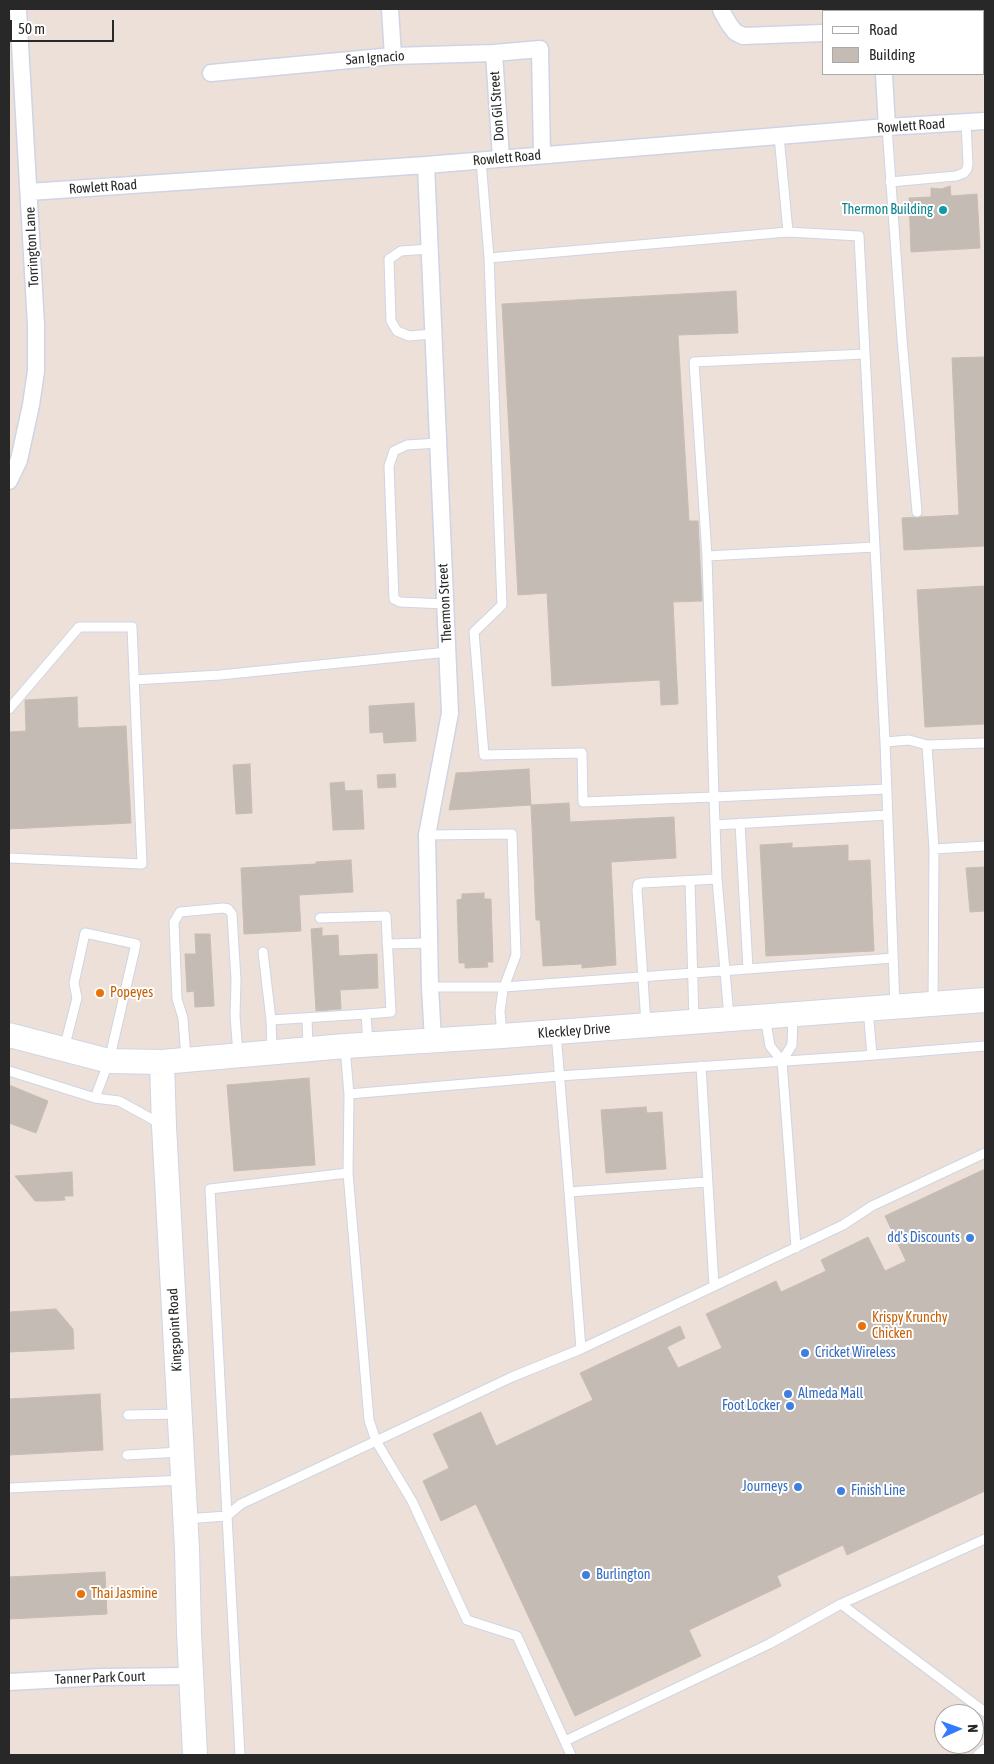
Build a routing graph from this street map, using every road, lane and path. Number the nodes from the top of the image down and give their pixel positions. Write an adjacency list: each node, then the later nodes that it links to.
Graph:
1 (18, 9): 18 (street, Torrington Lane)
2 (390, 9): 6 (street)
3 (722, 9): 4 (street)
4 (822, 33)
5 (494, 53): 6 (street, San Ignacio); 13 (street, San Ignacio); 14 (street, Don Gil Street)
6 (393, 56): 7 (street, San Ignacio)
7 (211, 73)
8 (884, 75): 11 (street)
9 (985, 121): 10 (street, Rowlett Road)
10 (966, 122): 11 (street, Rowlett Road); 17 (lane)
11 (887, 127): 12 (street, Rowlett Road); 17 (lane)
12 (779, 136): 13 (street, Rowlett Road); 19 (lane)
13 (542, 155): 14 (street, Rowlett Road)
14 (501, 158): 15 (street, Rowlett Road)
15 (481, 160): 16 (street, Rowlett Road); 21 (lane)
16 (426, 165): 18 (street, Rowlett Road); 20 (street, Thermon Street)
17 (890, 182): 27 (lane)
18 (28, 192): 25 (street, Torrington Lane)
19 (788, 232): 21 (lane); 23 (lane)
20 (430, 249): 22 (street, Thermon Street); 22 (lane)
21 (489, 258): 38 (lane)
22 (433, 334): 24 (street, Thermon Street)
23 (865, 354): 28 (lane); 29 (lane)
24 (438, 443): 30 (street, Thermon Street); 30 (lane)
25 (14, 458): 26 (street, Torrington Lane)
26 (9, 481)
27 (917, 512)
28 (875, 547): 29 (lane); 34 (lane)
29 (707, 556): 38 (lane)
30 (445, 604): 31 (street, Thermon Street)
31 (448, 652): 32 (lane); 42 (street, Thermon Street)
32 (134, 680): 33 (lane); 45 (lane)
33 (9, 709)
34 (885, 742): 36 (lane); 37 (lane)
35 (985, 743): 36 (lane)
36 (927, 745): 44 (lane)
37 (887, 789): 38 (lane); 39 (lane)
38 (714, 797): 41 (lane)
39 (888, 815): 40 (lane); 52 (lane)
40 (740, 823): 41 (lane); 53 (lane)
41 (715, 825): 46 (lane)
42 (427, 835): 49 (street, Thermon Street); 58 (lane)
43 (985, 846): 44 (lane)
44 (934, 849): 60 (lane)
45 (9, 858)
46 (717, 879): 47 (lane); 55 (lane)
47 (690, 881): 54 (lane); 56 (lane)
48 (320, 918): 50 (lane)
49 (429, 943): 50 (lane); 57 (street, Thermon Street)
50 (387, 944): 63 (lane)
51 (263, 952): 68 (lane)
52 (894, 958): 53 (lane); 61 (lane)
53 (748, 969): 55 (lane)
54 (692, 972): 55 (lane); 56 (lane); 69 (lane)
55 (725, 972): 67 (lane)
56 (642, 976): 58 (lane); 70 (lane)
57 (430, 987): 58 (lane); 74 (street, Thermon Street)
58 (504, 987): 72 (lane)
59 (985, 1000): 60 (street, Kleckley Drive)
60 (933, 1004): 61 (street, Kleckley Drive)
61 (895, 1006): 62 (street, Kleckley Drive)
62 (868, 1009): 64 (street, Kleckley Drive); 82 (lane)
63 (366, 1014): 66 (lane); 75 (lane)
64 (793, 1014): 65 (street, Kleckley Drive); 86 (lane)
65 (765, 1016): 67 (street, Kleckley Drive); 86 (lane)
66 (306, 1018): 68 (lane); 78 (lane)
67 (729, 1019): 69 (street, Kleckley Drive)
68 (271, 1020): 80 (lane)
69 (694, 1022): 70 (street, Kleckley Drive)
70 (646, 1025): 71 (street, Kleckley Drive)
71 (556, 1032): 72 (street, Kleckley Drive); 90 (lane)
72 (502, 1036): 74 (street, Kleckley Drive)
73 (9, 1037): 79 (street)
74 (433, 1040): 75 (street, Kleckley Drive)
75 (368, 1044): 76 (street, Kleckley Drive)
76 (345, 1046): 78 (street, Kleckley Drive); 91 (lane)
77 (983, 1046): 82 (lane); 83 (lane)
78 (308, 1049): 80 (street, Kleckley Drive)
79 (64, 1050): 85 (street); 85 (lane)
80 (272, 1052): 81 (street, Kleckley Drive)
81 (238, 1054): 84 (street, Kleckley Drive); 84 (lane)
82 (872, 1055): 86 (lane)
83 (985, 1056)
84 (186, 1060): 87 (street, Kleckley Drive)
85 (109, 1061): 87 (street); 92 (lane)
86 (782, 1061): 88 (lane); 98 (lane)
87 (162, 1062): 93 (street, Kingspoint Road)
88 (700, 1066): 90 (lane); 96 (lane)
89 (9, 1071): 92 (lane)
90 (559, 1076): 91 (lane); 97 (lane)
91 (349, 1094): 95 (lane)
92 (95, 1098): 93 (lane)
93 (164, 1126): 101 (street, Kingspoint Road)
94 (985, 1153): 98 (lane)
95 (348, 1173): 103 (lane); 108 (lane)
96 (707, 1182): 97 (lane); 99 (lane)
97 (569, 1192): 100 (lane)
98 (796, 1248): 99 (lane)
99 (714, 1286): 100 (lane)
100 (581, 1349): 103 (lane)
101 (179, 1414): 102 (lane); 104 (street, Kingspoint Road)
102 (128, 1415)
103 (376, 1441): 108 (lane); 115 (lane)
104 (181, 1452): 105 (lane); 106 (street, Kingspoint Road)
105 (127, 1455)
106 (183, 1480): 107 (lane); 109 (street, Kingspoint Road)
107 (9, 1488)
108 (227, 1516): 109 (lane); 118 (lane)
109 (185, 1519): 112 (street, Kingspoint Road)
110 (985, 1539): 111 (lane)
111 (842, 1604): 114 (lane); 115 (lane)
112 (192, 1676): 113 (street, Tanner Park Court); 117 (street, Kingspoint Road)
113 (9, 1682)
114 (985, 1712)
115 (565, 1740): 119 (lane)
116 (985, 1749): 120 (lane)
117 (195, 1755)
118 (240, 1755)
119 (572, 1755)
120 (978, 1755)

